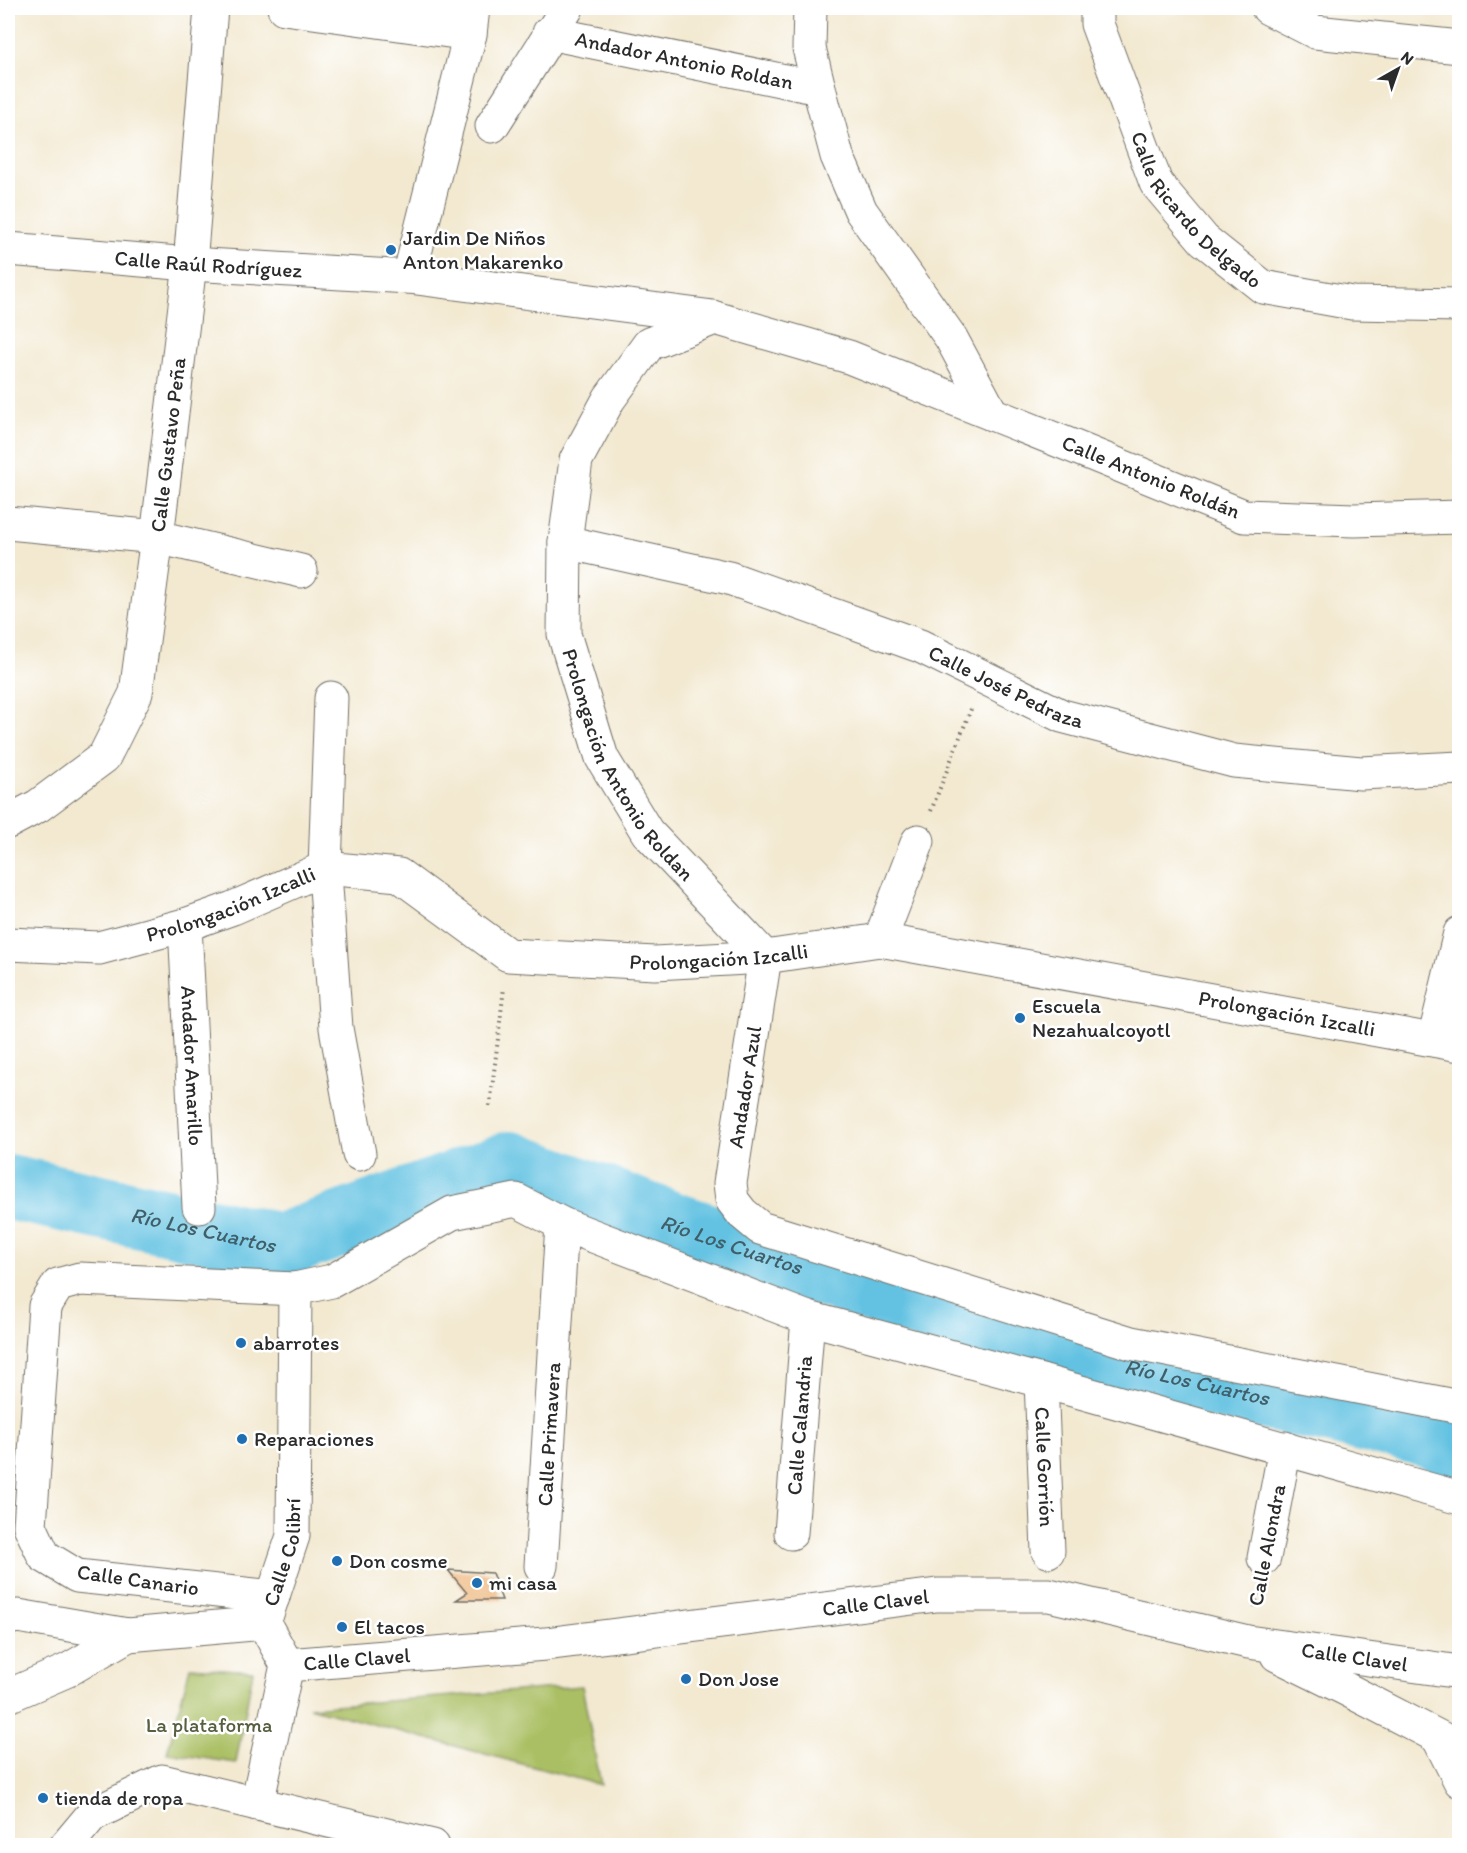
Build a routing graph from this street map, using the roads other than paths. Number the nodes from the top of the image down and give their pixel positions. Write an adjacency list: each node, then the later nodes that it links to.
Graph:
1 (211, 8): 12 (street, Calle Gustavo Peña)
2 (284, 8): 7 (street)
3 (810, 8): 9 (street)
4 (1096, 8): 14 (street, Calle Ricardo Delgado)
5 (1268, 8): 8 (street)
6 (558, 20): 9 (street, Andador Antonio Roldan); 10 (street, Andador Antonio Roldan)
7 (472, 21): 13 (street)
8 (1460, 47)
9 (819, 88): 16 (street)
10 (492, 126)
11 (8, 249): 12 (street, Calle Raúl Rodríguez)
12 (190, 264): 13 (street, Calle Raúl Rodríguez); 19 (street, Calle Gustavo Peña)
13 (409, 277): 15 (street, Calle Antonio Roldán)
14 (1460, 305)
15 (715, 318): 16 (street, Calle Antonio Roldán); 20 (street)
16 (992, 414): 17 (street, Calle Antonio Roldán)
17 (1460, 517)
18 (8, 523): 19 (street)
19 (157, 537): 21 (street); 24 (street, Calle Gustavo Peña)
20 (565, 542): 23 (street, Calle José Pedraza); 31 (street, Prolongación Antonio Roldan)
21 (302, 571)
22 (331, 698): 26 (street)
23 (1460, 768)
24 (8, 822)
25 (918, 841): 29 (street)
26 (325, 868): 27 (street, Prolongación Izcalli); 31 (street, Prolongación Izcalli); 33 (street)
27 (185, 925): 30 (street, Prolongación Izcalli); 34 (street, Andador Amarillo)
28 (1460, 933): 32 (street)
29 (879, 940): 31 (street, Prolongación Izcalli); 32 (street, Prolongación Izcalli)
30 (8, 944)
31 (765, 957): 39 (street, Andador Azul)
32 (1447, 1042)
33 (359, 1154)
34 (199, 1207)
35 (562, 1224): 36 (street); 37 (street); 45 (street, Calle Primavera)
36 (295, 1290): 46 (street, Calle Colibrí); 46 (street, Calle Canario)
37 (808, 1318): 38 (street); 42 (street, Calle Calandria)
38 (1041, 1381): 40 (street); 43 (street, Calle Gorrión)
39 (1460, 1407)
40 (1285, 1448): 41 (street); 44 (street, Calle Alondra)
41 (1460, 1498)
42 (791, 1533)
43 (1048, 1551)
44 (1264, 1558)
45 (541, 1566)
46 (269, 1610): 48 (street); 50 (street, Calle Colibrí)
47 (8, 1618): 48 (street)
48 (128, 1635): 52 (street)
49 (1248, 1642): 50 (street, Calle Clavel); 51 (street, Calle Clavel); 53 (street)
50 (287, 1665): 55 (street)
51 (1460, 1672)
52 (8, 1696)
53 (1449, 1743): 54 (street)
54 (1460, 1781)
55 (258, 1804): 56 (street); 57 (street)
56 (66, 1845)
57 (433, 1845)

